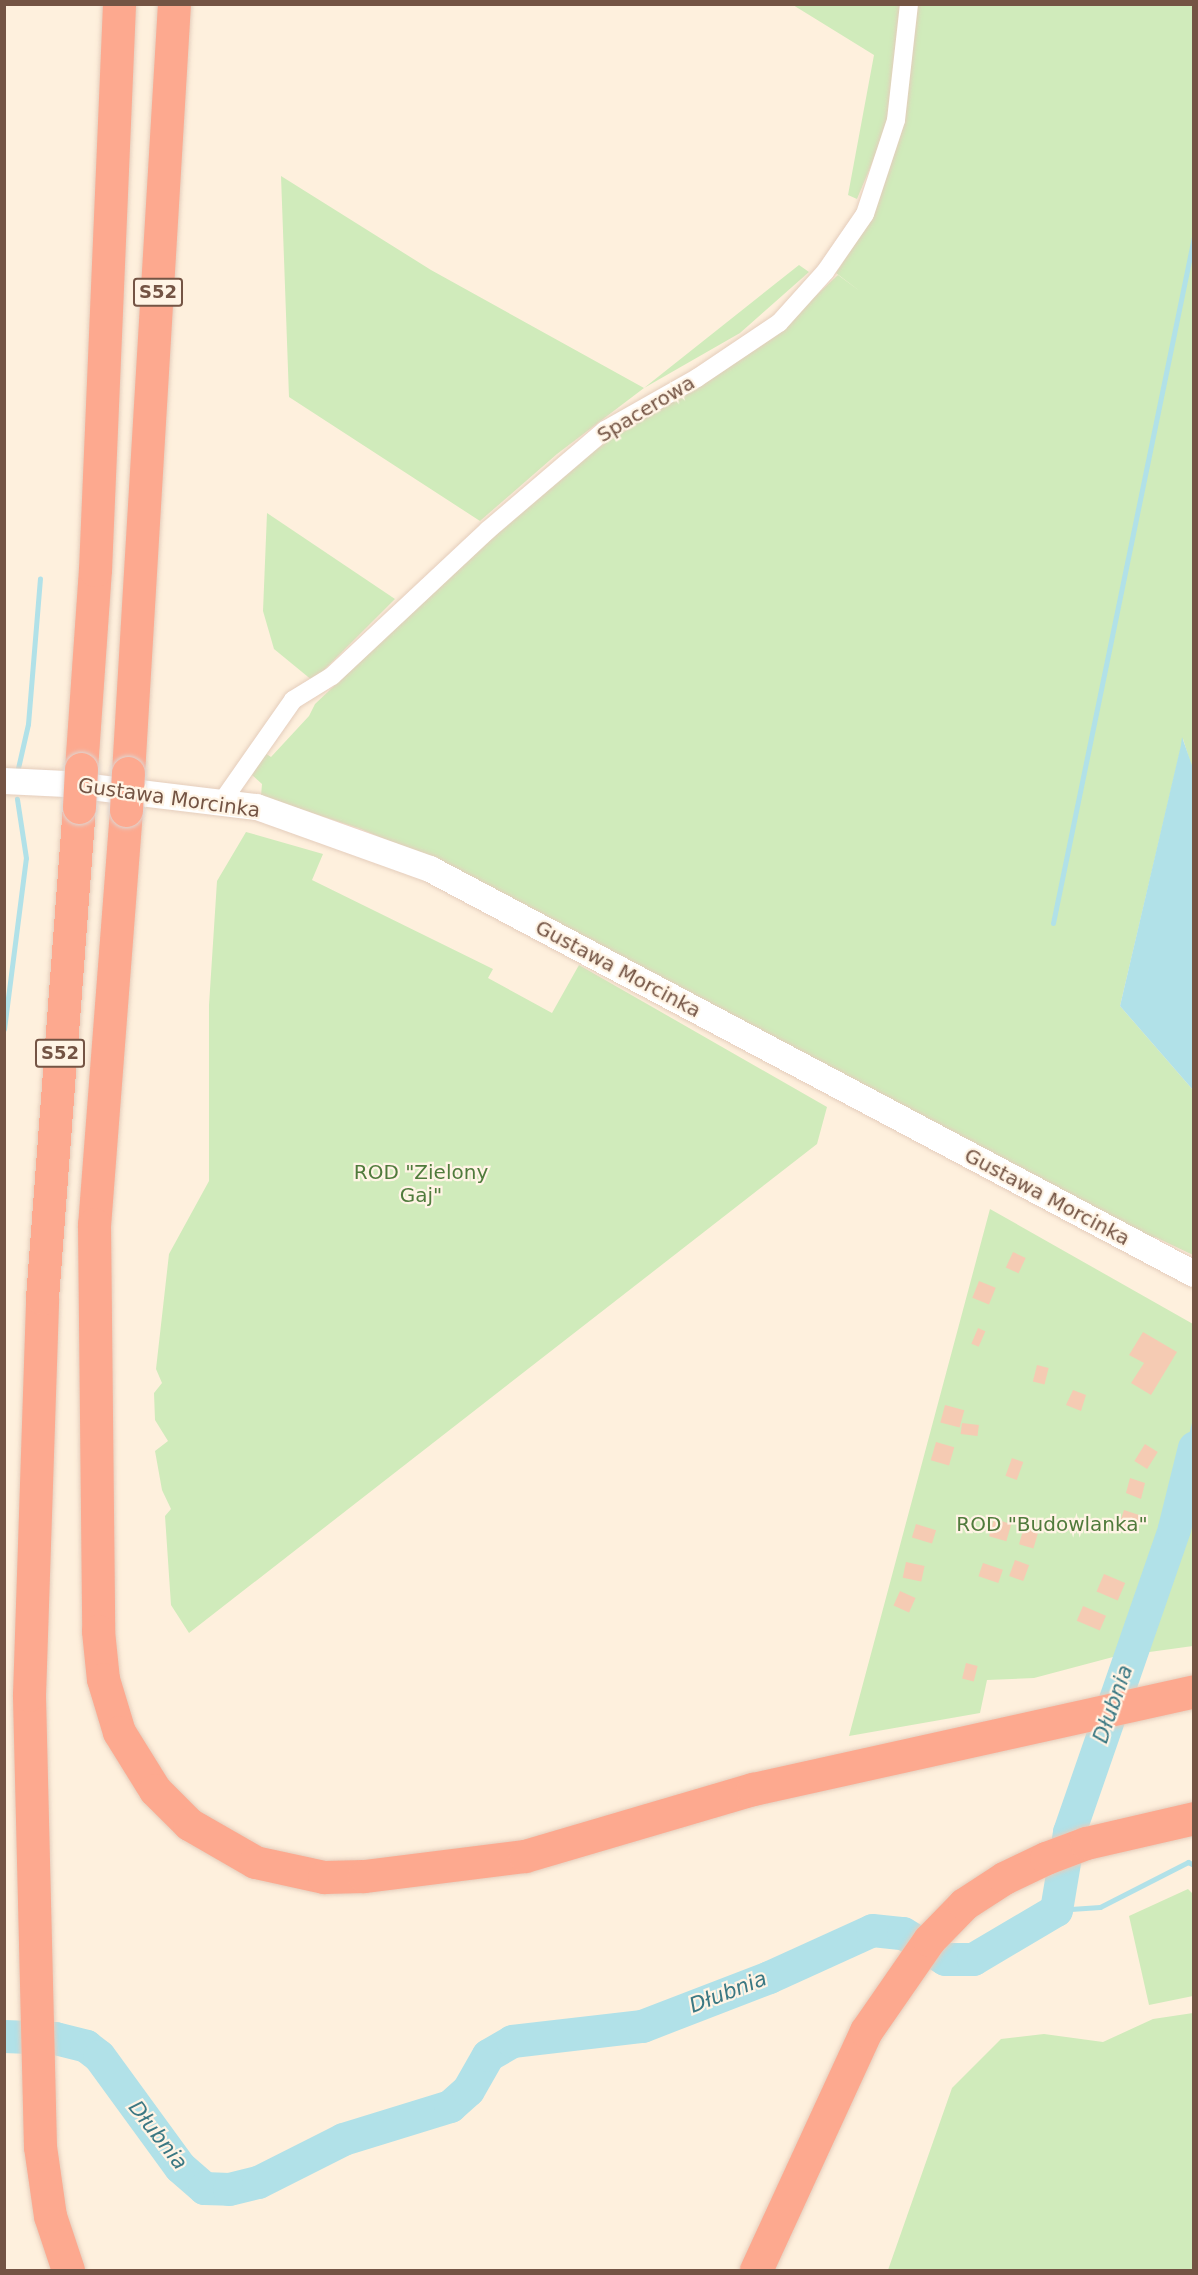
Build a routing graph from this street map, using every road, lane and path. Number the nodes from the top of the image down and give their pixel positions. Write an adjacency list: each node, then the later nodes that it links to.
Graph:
1 (119, 4): 9 (highway, S52, bridge)
2 (174, 4): 7 (highway, S52, bridge)
3 (909, 4): 5 (street, Spacerowa)
4 (4, 781): 5 (street, Gustawa Morcinka)
5 (222, 802): 6 (street, Gustawa Morcinka)
6 (1194, 1274)
7 (1194, 1691)
8 (1194, 1818): 10 (highway)
9 (63, 2256)
10 (756, 2271)

